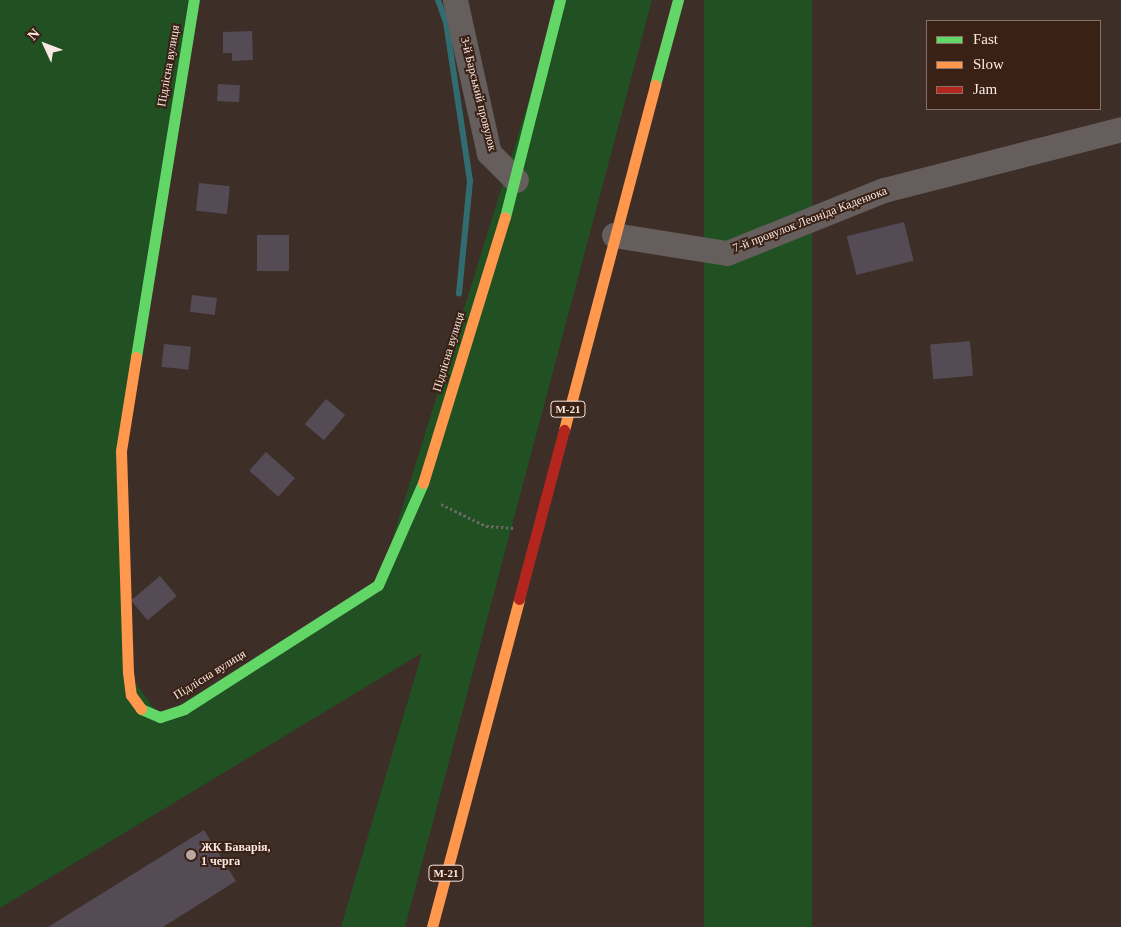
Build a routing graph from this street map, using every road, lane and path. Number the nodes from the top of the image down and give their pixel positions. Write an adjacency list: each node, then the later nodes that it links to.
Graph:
1 (194, 0): 8 (main road, Підлісна вулиця)
2 (455, 0): 6 (street, 3-й Барський провулок)
3 (560, 0): 6 (main road, Підлісна вулиця)
4 (678, 0): 7 (main road, М-21)
5 (1121, 130): 7 (street, 7-й провулок Леоніда Каденюка)
6 (516, 180): 8 (main road, Підлісна вулиця)
7 (614, 235): 9 (main road, М-21)
8 (420, 494): 9 (path)
9 (537, 529): 10 (main road, М-21)
10 (432, 927)

